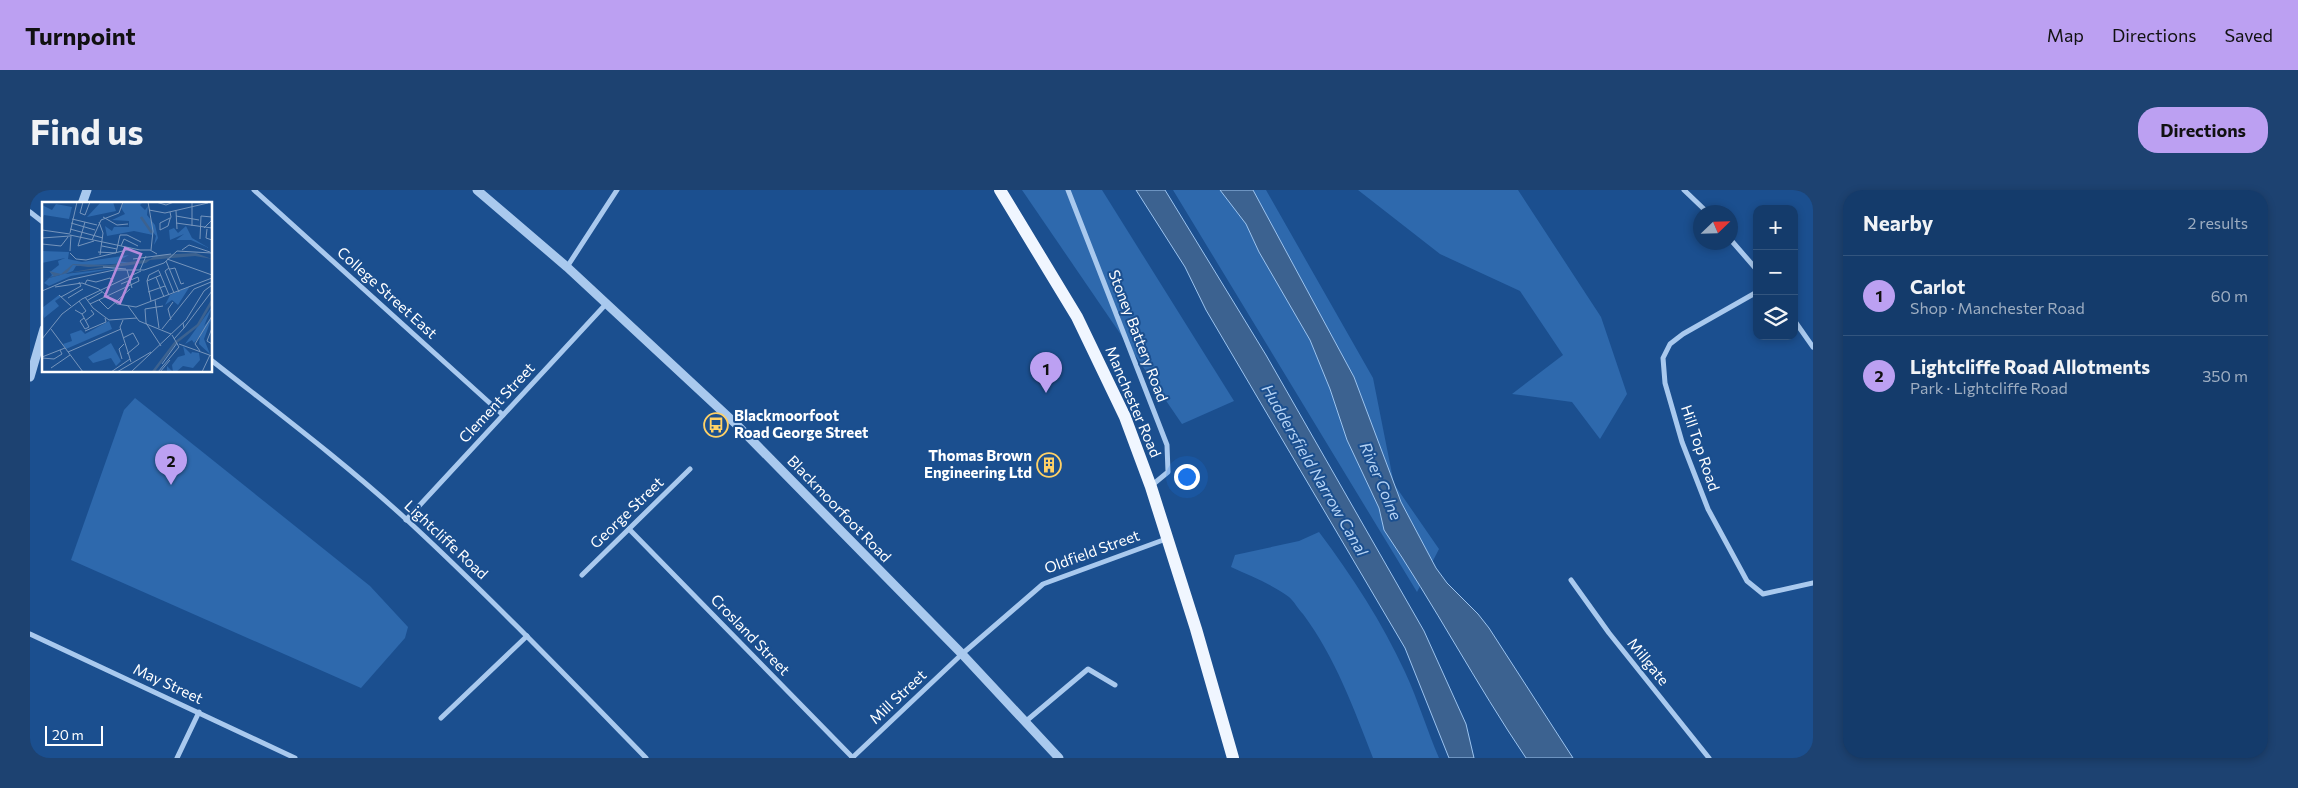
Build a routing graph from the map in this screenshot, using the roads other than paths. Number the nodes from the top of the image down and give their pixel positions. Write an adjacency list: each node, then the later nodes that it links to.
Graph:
1 (87, 190): 8 (street)
2 (254, 190): 22 (street, College Street East)
3 (477, 190): 14 (street, Blackmoorfoot Road)
4 (617, 190): 14 (street)
5 (1000, 190): 24 (main road, Manchester Road)
6 (1068, 190): 24 (street, Stoney Battery Road)
7 (1684, 190): 9 (street)
8 (83, 202)
9 (1700, 205)
10 (30, 212): 11 (street)
11 (42, 221)
12 (1738, 248): 13 (street)
13 (1753, 265)
14 (567, 267): 16 (street, Blackmoorfoot Road)
15 (1753, 294): 30 (street, Hill Top Road)
16 (606, 304): 22 (street, Clement Street); 33 (street, Blackmoorfoot Road)
17 (1798, 326): 19 (street)
18 (42, 335): 21 (street)
19 (1813, 347)
20 (212, 361): 25 (street, Lightcliffe Road)
21 (30, 377)
22 (503, 415): 25 (street, Clement Street)
23 (690, 469): 26 (street, George Street)
24 (1151, 486): 27 (main road, Manchester Road)
25 (406, 520): 32 (street, Lightcliffe Road)
26 (629, 529): 28 (street, George Street); 41 (street, Crosland Street)
27 (1166, 539): 33 (street, Oldfield Street); 43 (main road, Manchester Road)
28 (582, 575)
29 (1571, 580): 44 (street, Millgate)
30 (1813, 583)
31 (30, 634): 35 (street, May Street)
32 (526, 636): 36 (street); 40 (street, Lightcliffe Road)
33 (962, 654): 37 (street, Blackmoorfoot Road); 41 (street, Mill Street)
34 (1115, 685): 37 (street)
35 (199, 712): 38 (street); 39 (street, May Street)
36 (441, 718)
37 (1025, 722): 42 (street, Blackmoorfoot Road)
38 (177, 758)
39 (295, 758)
40 (646, 758)
41 (852, 758)
42 (1059, 758)
43 (1233, 758)
44 (1709, 758)

